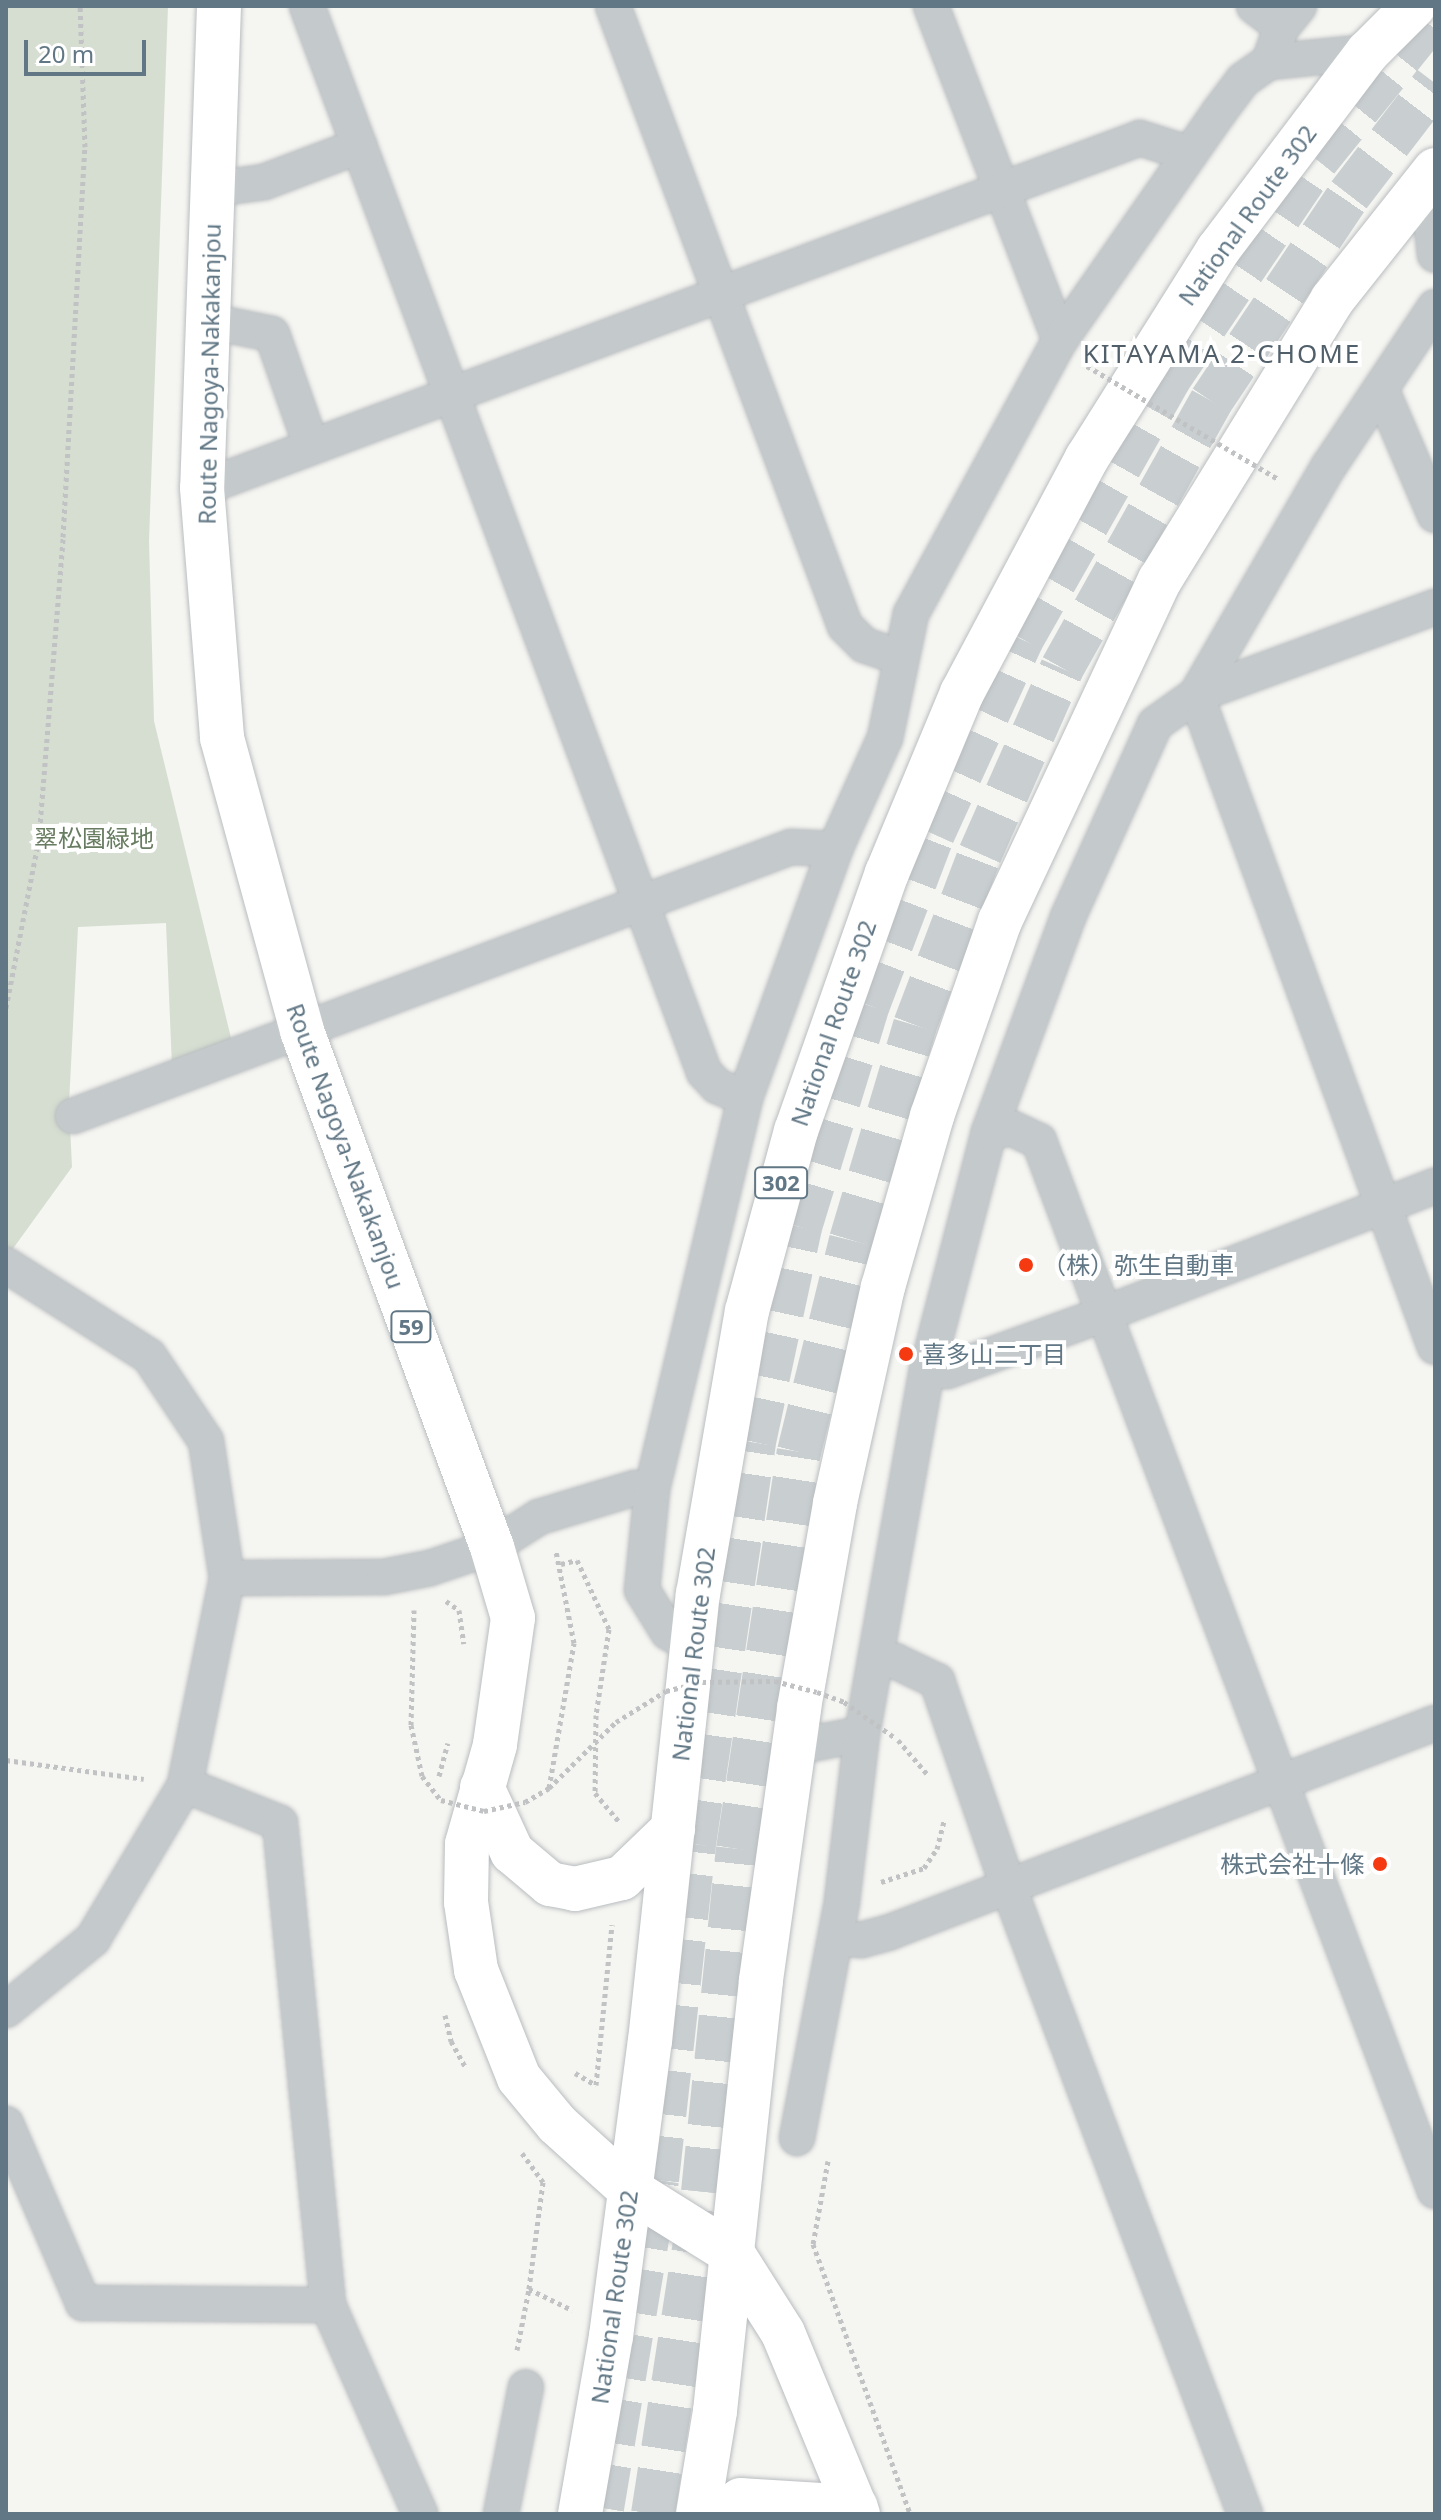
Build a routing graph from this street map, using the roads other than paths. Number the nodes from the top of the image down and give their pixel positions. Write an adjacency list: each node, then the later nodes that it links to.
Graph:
1 (219, 6): 13 (main road, Route Nagoya-Nakakanjou / 59)
2 (307, 6): 10 (street)
3 (613, 6): 16 (street)
4 (931, 6): 14 (street)
5 (1254, 6): 7 (street)
6 (1414, 6): 8 (main road, National Route 302 / 302)
7 (1291, 16): 9 (street)
8 (1368, 52): 9 (street); 43 (main road, National Route 302 / 302)
9 (1269, 62): 11 (street)
10 (359, 146): 13 (street); 21 (street)
11 (1187, 153): 14 (street); 19 (street)
12 (1431, 175): 15 (street); 47 (main road)
13 (213, 189): 18 (main road, Route Nagoya-Nakakanjou / 59)
14 (1000, 190): 16 (street); 19 (street)
15 (1435, 255)
16 (721, 295): 21 (street); 26 (street)
17 (1435, 307): 20 (street)
18 (208, 321): 22 (street); 23 (main road, Route Nagoya-Nakakanjou / 59)
19 (1060, 340): 26 (street)
20 (1381, 389): 24 (street); 27 (street)
21 (449, 398): 22 (street); 29 (street)
22 (311, 445): 23 (street)
23 (202, 488): 30 (main road, Route Nagoya-Nakakanjou / 59)
24 (1435, 515)
25 (1435, 607): 27 (street)
26 (899, 657): 28 (street)
27 (1196, 695): 33 (street); 35 (street)
28 (835, 849): 29 (street); 31 (street)
29 (640, 902): 30 (street); 31 (street)
30 (302, 1031): 32 (street); 41 (main road, Route Nagoya-Nakakanjou / 59)
31 (745, 1098): 40 (street)
32 (73, 1116)
33 (989, 1132): 37 (street); 39 (street)
34 (1435, 1186): 35 (street)
35 (1382, 1207): 37 (street); 38 (street)
36 (10, 1279): 42 (street)
37 (1107, 1313): 39 (street); 48 (street)
38 (1435, 1347)
39 (927, 1370): 44 (street)
40 (652, 1489): 41 (street); 43 (street)
41 (492, 1547): 42 (street); 50 (main road, Route Nagoya-Nakakanjou / 59)
42 (227, 1578): 49 (street)
43 (691, 1645): 51 (main road, National Route 302 / 302)
44 (886, 1661): 46 (street); 52 (street)
45 (1435, 1723): 48 (street)
46 (881, 1736): 47 (street); 53 (street)
47 (795, 1747): 59 (main road)
48 (1283, 1782): 52 (street); 58 (street)
49 (185, 1785): 54 (street); 60 (street)
50 (482, 1787): 51 (main road); 57 (main road, Route Nagoya-Nakakanjou / 59)
51 (673, 1829): 57 (main road, National Route 302 / 302)
52 (1007, 1883): 53 (street); 68 (street)
53 (849, 1939): 56 (street)
54 (6, 2010)
55 (6, 2124): 60 (street)
56 (797, 2138)
57 (629, 2189): 59 (main road, Route Nagoya-Nakakanjou / 59); 65 (main road, National Route 302 / 302)
58 (1435, 2191)
59 (733, 2254): 62 (main road, Route Nagoya-Nakakanjou / 59); 66 (main road)
60 (328, 2305): 63 (street)
61 (520, 2372): 64 (street)
62 (857, 2511): 67 (main road)
63 (420, 2514)
64 (501, 2514)
65 (580, 2514)
66 (698, 2514)
67 (720, 2514)
68 (1245, 2514)

